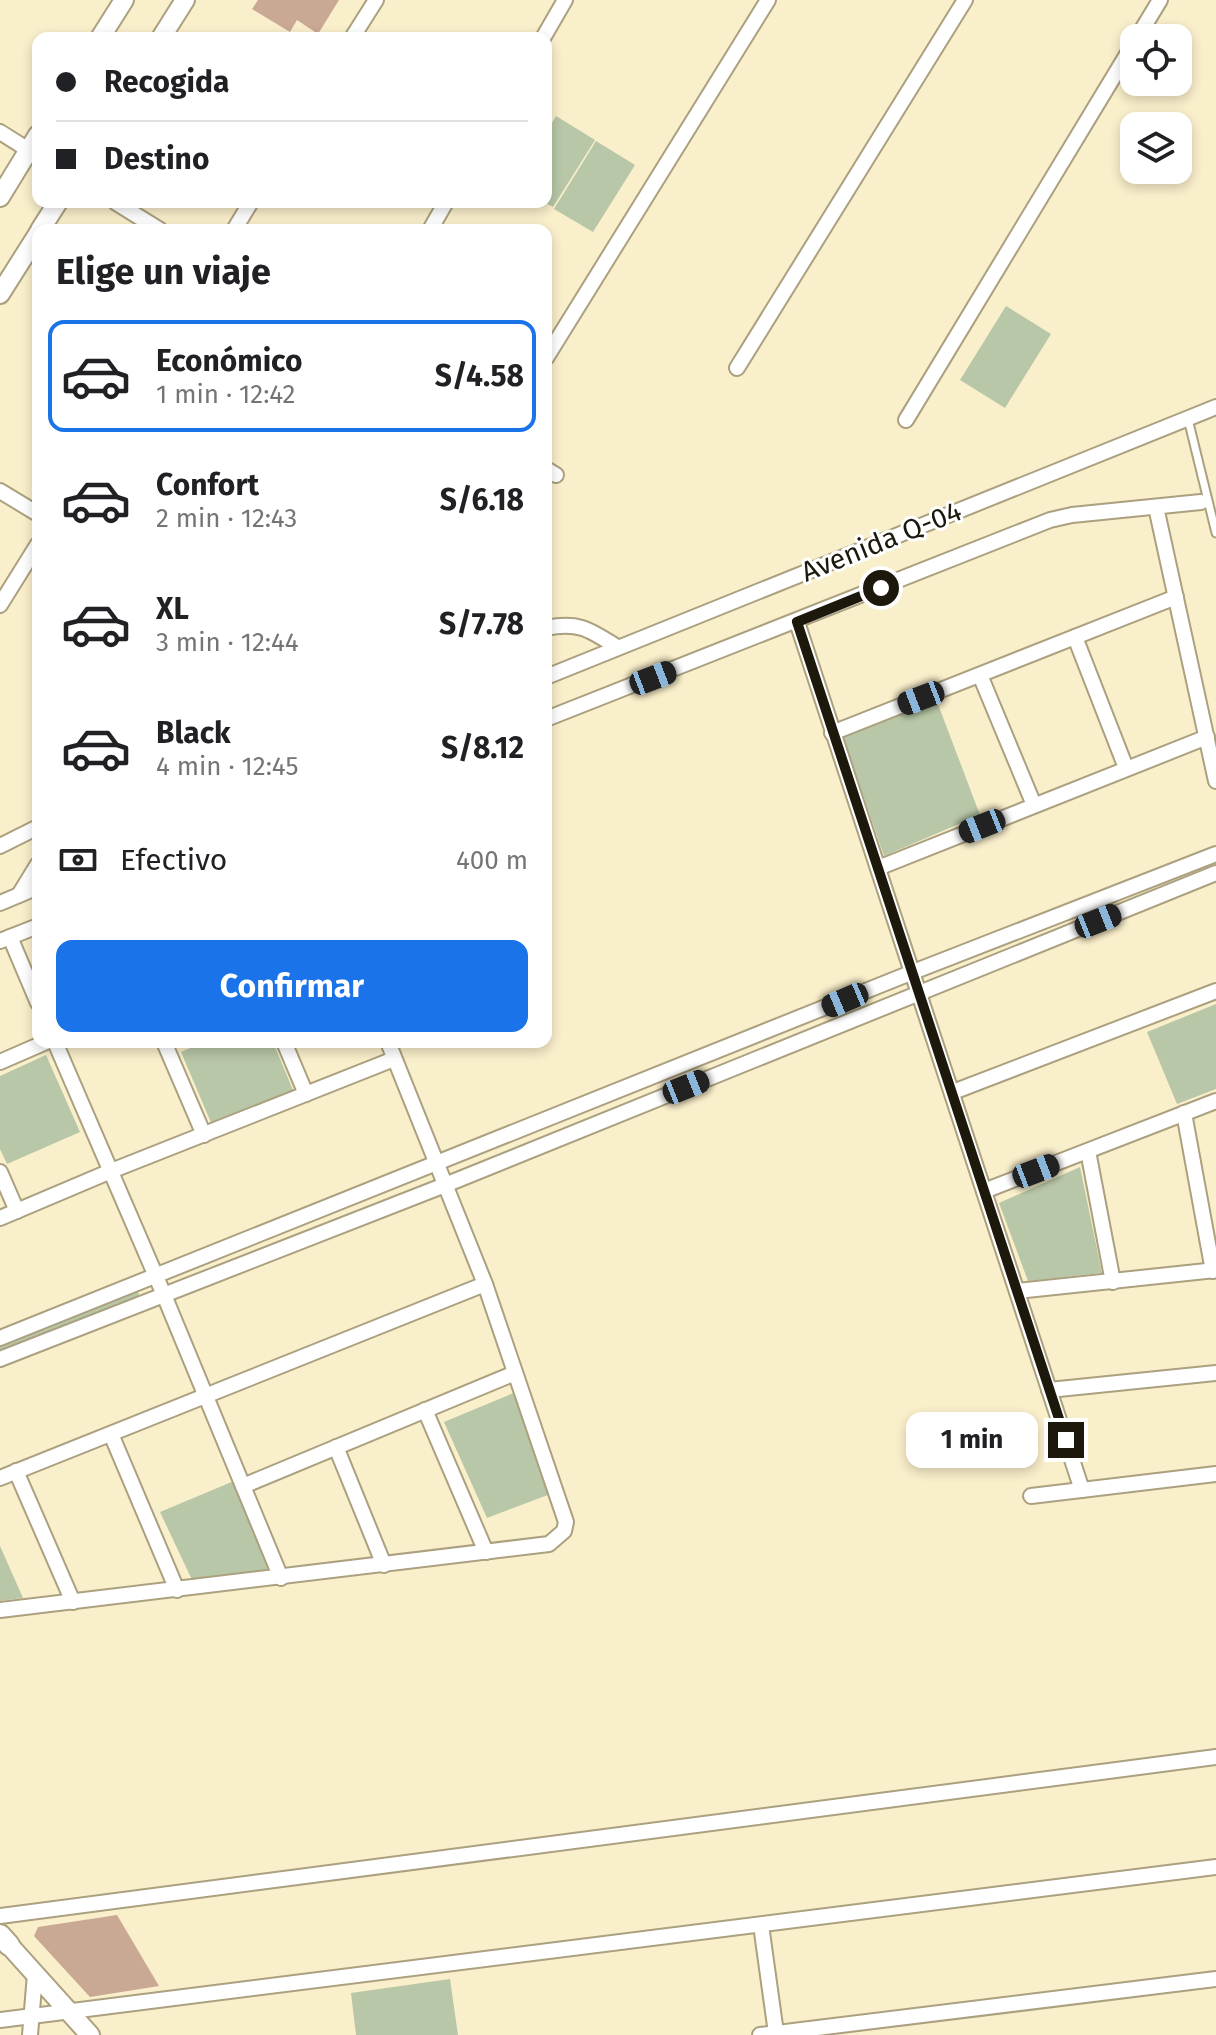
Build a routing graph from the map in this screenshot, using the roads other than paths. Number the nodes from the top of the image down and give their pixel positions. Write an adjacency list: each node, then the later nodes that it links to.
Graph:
1 (124, 0): 9 (street)
2 (185, 0): 10 (street)
3 (376, 0): 11 (street)
4 (565, 0): 12 (street)
5 (768, 0): 22 (street)
6 (965, 0): 23 (street)
7 (1160, 0): 8 (street)
8 (1145, 24)
9 (104, 32)
10 (165, 32)
11 (356, 32)
12 (546, 32)
13 (1120, 65): 26 (street)
14 (0, 132): 15 (street)
15 (32, 146)
16 (32, 151): 17 (street)
17 (0, 197)
18 (125, 208): 19 (street)
19 (150, 224)
20 (32, 243): 21 (street)
21 (0, 294)
22 (552, 348)
23 (737, 368)
24 (1216, 407): 25 (street, Avenida Q-04)
25 (1188, 419): 31 (lane); 38 (street, Avenida Q-04)
26 (906, 420)
27 (0, 491): 30 (street)
28 (1201, 502): 29 (street)
29 (1156, 507): 33 (street); 35 (street)
30 (32, 510)
31 (1216, 533)
32 (32, 554): 34 (street)
33 (1176, 597): 37 (street); 43 (street)
34 (0, 605)
35 (797, 622): 41 (street); 42 (street)
36 (552, 627): 38 (street)
37 (1075, 637): 40 (street); 44 (street)
38 (617, 647): 39 (street, Avenida Q-04)
39 (552, 674)
40 (980, 675): 42 (street); 46 (street)
41 (552, 717)
42 (832, 733): 50 (street)
43 (1207, 737): 44 (street); 45 (street)
44 (1126, 768): 46 (street)
45 (1216, 781)
46 (1034, 805): 50 (street)
47 (32, 830): 48 (street)
48 (0, 846)
49 (1216, 854): 58 (street)
50 (878, 868): 58 (street)
51 (1216, 873): 61 (street)
52 (32, 874): 54 (street)
53 (32, 890): 54 (street)
54 (18, 896): 55 (street)
55 (0, 903)
56 (32, 928): 57 (street)
57 (5, 939): 59 (street)
58 (913, 972): 61 (street); 62 (street)
59 (32, 991)
60 (1216, 991): 71 (street)
61 (920, 993): 63 (street); 71 (street)
62 (823, 1009): 63 (street); 75 (street)
63 (832, 1035): 77 (street)
64 (32, 1048): 70 (street)
65 (58, 1048): 80 (street)
66 (167, 1048): 76 (street)
67 (287, 1048): 72 (street)
68 (390, 1048): 69 (street)
69 (394, 1059): 72 (street); 79 (street)
70 (0, 1062)
71 (953, 1092): 83 (street)
72 (306, 1094): 76 (street)
73 (1216, 1101): 74 (street)
74 (1184, 1113): 78 (street); 86 (street)
75 (534, 1125): 77 (street); 79 (street)
76 (204, 1135): 80 (street)
77 (544, 1150): 82 (street)
78 (1088, 1151): 83 (street); 88 (street)
79 (436, 1164): 82 (street); 87 (street)
80 (111, 1171): 84 (street); 87 (street)
81 (0, 1172): 84 (street)
82 (445, 1185): 89 (street); 91 (street)
83 (984, 1191): 90 (street)
84 (17, 1211): 85 (street)
85 (0, 1218)
86 (1214, 1270): 88 (street)
87 (156, 1276): 91 (street); 92 (street)
88 (1113, 1282): 90 (street)
89 (485, 1284): 94 (street); 97 (street)
90 (1017, 1291): 96 (street)
91 (164, 1295): 93 (street); 97 (street)
92 (0, 1338)
93 (0, 1359)
94 (515, 1373): 98 (street); 107 (street)
95 (1216, 1373): 96 (street)
96 (1049, 1390): 105 (street)
97 (206, 1396): 99 (street); 104 (street)
98 (425, 1410): 100 (street); 107 (street)
99 (111, 1434): 101 (street); 110 (street)
100 (336, 1447): 104 (street); 108 (street)
101 (16, 1471): 103 (street); 111 (street)
102 (1216, 1474): 105 (street)
103 (0, 1478)
104 (243, 1486): 109 (street)
105 (1082, 1490): 106 (street)
106 (1031, 1496)
107 (486, 1552): 108 (street)
108 (384, 1565): 109 (street)
109 (281, 1578): 110 (street)
110 (177, 1590): 111 (street)
111 (73, 1602): 112 (street)
112 (0, 1610)
113 (1216, 1757): 115 (street)
114 (1216, 1867): 116 (street)
115 (0, 1916)
116 (761, 1925): 120 (street); 123 (street)
117 (3, 1941): 118 (street)
118 (35, 1974): 120 (street); 121 (street)
119 (1216, 1979): 123 (street)
120 (70, 2012): 121 (street); 126 (street)
121 (31, 2017): 122 (street); 125 (street)
122 (5, 2020): 124 (street)
123 (776, 2033): 127 (street)
124 (24, 2035)
125 (30, 2035)
126 (90, 2035)
127 (760, 2035)

